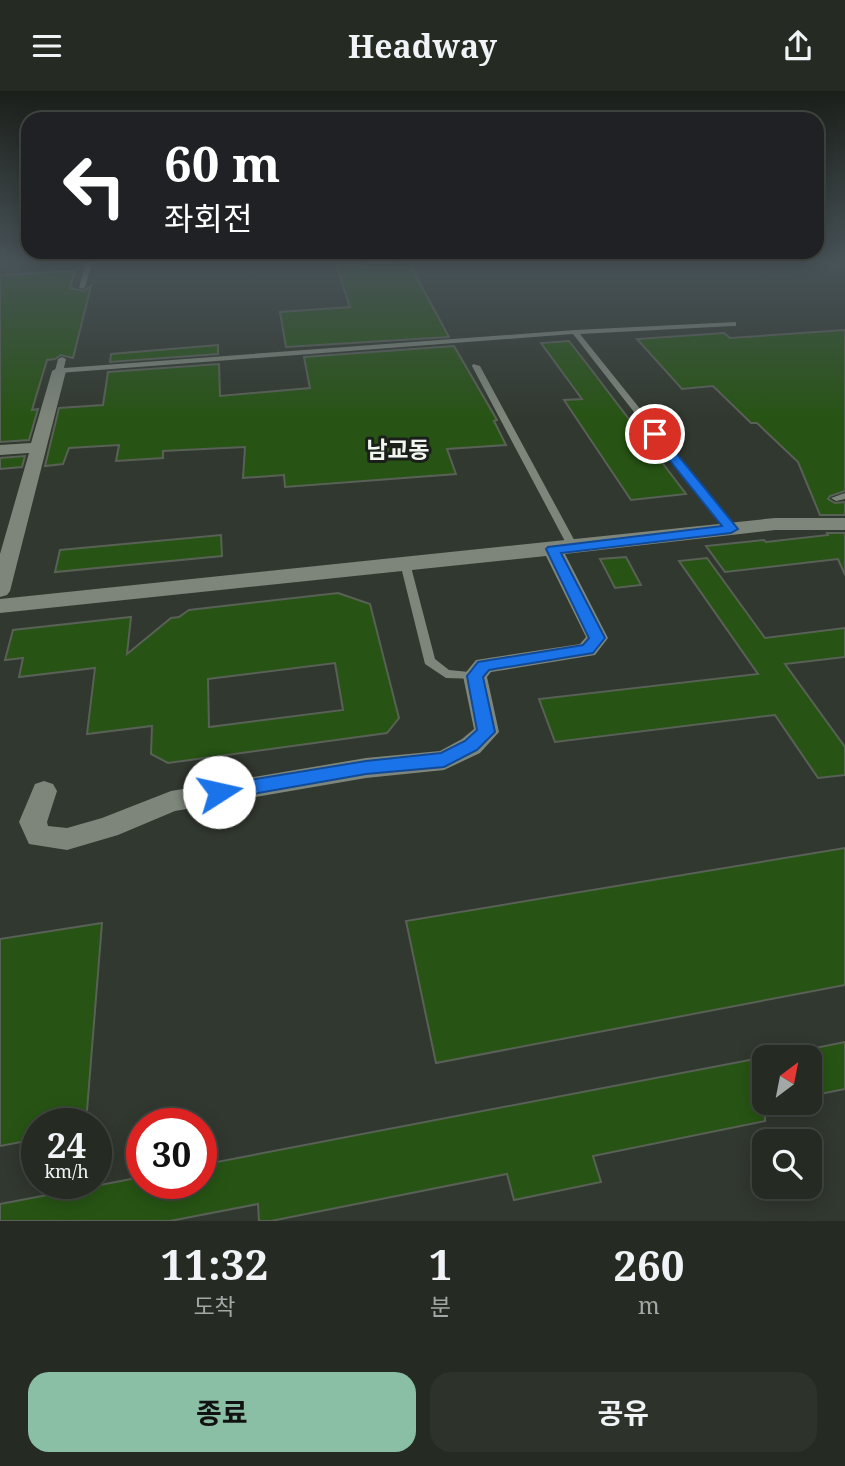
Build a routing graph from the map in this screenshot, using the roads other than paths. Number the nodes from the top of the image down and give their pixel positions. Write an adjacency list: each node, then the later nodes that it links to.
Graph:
1 (733, 324): 2 (lane)
2 (575, 332): 3 (lane); 8 (lane)
3 (60, 365): 5 (street)
4 (477, 366): 9 (lane)
5 (40, 447): 6 (street); 11 (street)
6 (0, 450)
7 (845, 524): 8 (street)
8 (731, 529): 9 (street)
9 (563, 548): 10 (street); 13 (street)
10 (405, 563): 12 (street); 13 (lane)
11 (0, 591)
12 (0, 606)
13 (475, 676): 14 (street)
14 (44, 791)

